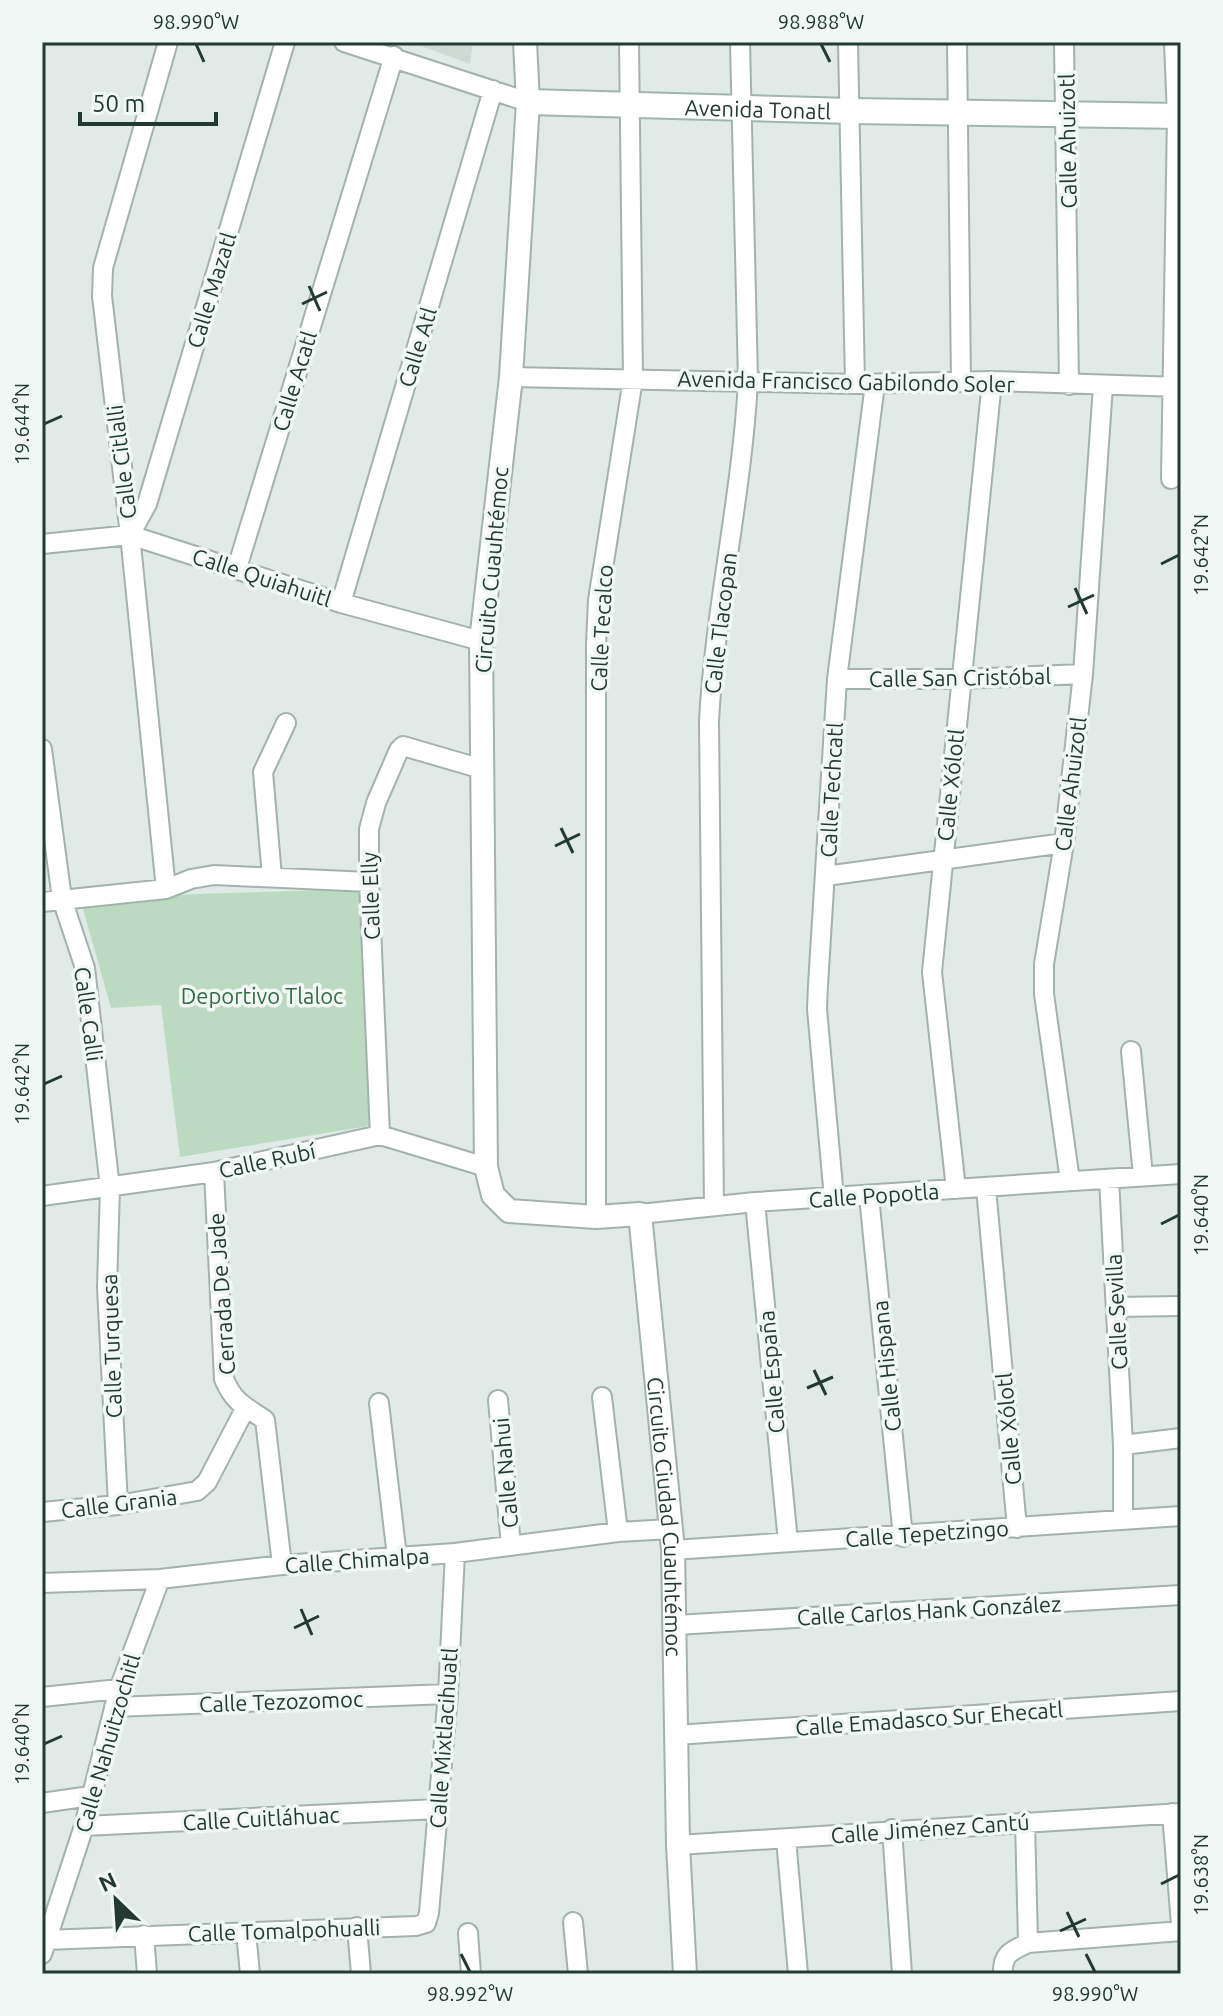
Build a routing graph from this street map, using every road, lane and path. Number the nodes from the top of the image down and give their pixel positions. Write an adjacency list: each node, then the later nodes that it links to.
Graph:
1 (168, 42): 31 (street, Calle Citlalli)
2 (285, 42): 31 (street, Calle Mazatl)
3 (344, 42): 11 (street, Avenida Tonatl)
4 (525, 42): 13 (street, Circuito Cuauhtémoc)
5 (629, 42): 14 (street, Calle Tecalco)
6 (740, 42): 15 (street, Calle Tlacopan)
7 (848, 42): 16 (street)
8 (957, 42): 17 (street)
9 (1064, 42): 18 (street, Calle Ahuizotl)
10 (1174, 42): 19 (street)
11 (394, 56): 12 (street, Avenida Tonatl); 33 (street, Calle Acatl)
12 (493, 90): 13 (street, Avenida Tonatl); 34 (street, Calle Atl)
13 (528, 102): 14 (main road, Avenida Tonatl); 20 (street, Circuito Cuauhtémoc)
14 (630, 105): 15 (main road, Avenida Tonatl); 21 (street, Calle Tecalco)
15 (742, 109): 16 (main road, Avenida Tonatl); 22 (street, Calle Tlacopan)
16 (851, 111): 17 (main road, Avenida Tonatl); 25 (street)
17 (960, 113): 18 (main road, Avenida Tonatl); 24 (street)
18 (1067, 114): 19 (main road, Avenida Tonatl); 27 (street, Calle Ahuizotl)
19 (1179, 116): 29 (street)
20 (511, 377): 21 (street, Avenida Francisco Gabilondo Soler); 35 (street, Circuito Cuauhtémoc)
21 (633, 379): 22 (street, Avenida Francisco Gabilondo Soler); 67 (street, Calle Tecalco)
22 (748, 381): 25 (street, Avenida Francisco Gabilondo Soler); 65 (street, Calle Tlacopan)
23 (992, 381): 24 (street, Avenida Francisco Gabilondo Soler); 27 (street, Avenida Francisco Gabilondo Soler); 38 (street, Calle Xólotl)
24 (961, 382): 26 (street, Avenida Francisco Gabilondo Soler)
25 (855, 384): 26 (street, Avenida Francisco Gabilondo Soler)
26 (875, 384): 37 (street, Calle Techcatl)
27 (1069, 385): 28 (street, Avenida Francisco Gabilondo Soler)
28 (1103, 386): 29 (street, Avenida Francisco Gabilondo Soler); 36 (street, Calle Ahuizotl)
29 (1177, 387): 30 (street)
30 (1171, 479)
31 (130, 535): 32 (street, Calle Quiahuitl); 33 (street, Calle Quiahuitl); 47 (street, Calle Citlalli)
32 (42, 544)
33 (237, 568): 34 (street, Calle Quiahuitl)
34 (341, 603): 35 (street, Calle Quiahuitl)
35 (481, 641): 41 (street, Circuito Cuauhtémoc)
36 (1083, 674): 38 (street, Calle San Cristóbal); 42 (street, Calle Ahuizotl)
37 (837, 679): 38 (street, Calle San Cristóbal); 44 (street, Calle Techcatl)
38 (960, 679): 43 (street, Calle Xólotl)
39 (286, 723): 45 (street)
40 (42, 749): 48 (street, Calle Calli)
41 (482, 769): 46 (street, Calle Elly); 52 (street, Circuito Cuauhtémoc)
42 (1064, 843): 43 (street); 57 (street, Calle Ahuizotl)
43 (942, 861): 44 (street); 60 (street, Calle Xólotl)
44 (826, 876): 63 (street, Calle Techcatl)
45 (272, 877): 46 (street); 47 (street)
46 (369, 882): 51 (street, Calle Elly)
47 (166, 889): 48 (street)
48 (62, 899): 49 (street); 58 (street, Calle Calli)
49 (42, 902)
50 (1131, 1051): 55 (street)
51 (380, 1135): 52 (street, Calle Rubí); 53 (street, Calle Rubí)
52 (486, 1167): 67 (street, Circuito Cuauhtémoc)
53 (214, 1172): 58 (street, Calle Rubí); 73 (street, Cerrada De Jade)
54 (1181, 1174): 55 (street, Calle Popotla)
55 (1143, 1176): 56 (street, Calle Popotla)
56 (1109, 1179): 57 (street, Calle Popotla); 69 (street, Calle Sevilla)
57 (1070, 1181): 59 (street, Calle Popotla)
58 (110, 1188): 61 (street, Calle Rubí); 76 (street, Calle Turquesa)
59 (986, 1188): 60 (street, Calle Popotla); 80 (street, Calle Xólotl)
60 (956, 1189): 62 (street, Calle Popotla)
61 (42, 1196)
62 (869, 1196): 63 (street, Calle Popotla); 82 (street, Calle Hispana)
63 (834, 1198): 64 (street, Calle Popotla)
64 (755, 1202): 65 (street, Calle Popotla); 84 (street, Calle España)
65 (714, 1206): 66 (street, Calle Popotla)
66 (640, 1214): 67 (street); 83 (street, Circuito Ciudad Cuauhtémoc)
67 (596, 1217)
68 (1181, 1306): 69 (street)
69 (1116, 1307): 75 (street, Calle Sevilla)
70 (602, 1397): 81 (street)
71 (498, 1400): 85 (street, Calle Nahui)
72 (379, 1403): 87 (street)
73 (245, 1409): 76 (street, Calle Grania); 88 (street)
74 (1181, 1438): 75 (street)
75 (1123, 1445): 79 (street, Calle Sevilla)
76 (118, 1505): 77 (street, Calle Grania)
77 (42, 1512)
78 (1181, 1516): 79 (street, Calle Tepetzingo)
79 (1123, 1520): 80 (street, Calle Tepetzingo)
80 (1017, 1528): 82 (street, Calle Tepetzingo)
81 (618, 1532): 83 (street, Calle Chimalpa); 85 (street, Calle Chimalpa)
82 (903, 1537): 84 (street, Calle Tepetzingo)
83 (672, 1539): 84 (street, Calle Tepetzingo); 92 (street, Circuito Ciudad Cuauhtémoc)
84 (788, 1542)
85 (511, 1546): 86 (street, Calle Chimalpa)
86 (455, 1553): 87 (street, Calle Chimalpa); 93 (street, Calle Mixtlacihuatl)
87 (397, 1557): 88 (street, Calle Chimalpa)
88 (282, 1565): 89 (street, Calle Chimalpa)
89 (160, 1579): 90 (street, Calle Chimalpa); 95 (street, Calle Nahuitzochitl)
90 (42, 1583)
91 (1181, 1595): 92 (street, Calle Carlos Hank González)
92 (676, 1625): 97 (street, Circuito Ciudad Cuauhtémoc)
93 (448, 1694): 95 (street, Calle Tezozomoc); 100 (street, Calle Mixtlacihuatl)
94 (42, 1697): 95 (street, Calle Tezozomoc)
95 (116, 1698): 98 (street, Calle Nahuitzochitl)
96 (1181, 1701): 97 (street, Calle Emadasco Sur Ehecatl)
97 (676, 1735): 106 (street, Circuito Ciudad Cuauhtémoc)
98 (90, 1796): 99 (street); 103 (street, Calle Nahuitzochitl)
99 (42, 1803)
100 (438, 1809): 103 (street, Calle Cuitláhuac); 109 (street, Calle Mixtlacihuatl)
101 (1176, 1813): 102 (street, Calle Jiménez Cantú); 110 (street)
102 (1025, 1821): 104 (street, Calle Jiménez Cantú); 116 (street)
103 (84, 1826): 107 (street, Calle Nahuitzochitl)
104 (892, 1829): 105 (street, Calle Jiménez Cantú); 125 (street)
105 (786, 1839): 106 (street, Calle Jiménez Cantú); 124 (street)
106 (678, 1845): 123 (street, Circuito Ciudad Cuauhtémoc)
107 (51, 1896): 117 (street, Calle Nahuitzochitl)
108 (573, 1922): 122 (street)
109 (426, 1923): 111 (street, Calle Tomalpohualli)
110 (1181, 1924)
111 (357, 1927): 113 (street, Calle Tomalpohualli); 120 (street)
112 (1181, 1931): 116 (street)
113 (246, 1932): 115 (street, Calle Tomalpohualli); 119 (street)
114 (468, 1933): 121 (street)
115 (144, 1935): 117 (street, Calle Tomalpohualli); 118 (street)
116 (1028, 1943): 126 (street)
117 (44, 1947)
118 (147, 1974)
119 (250, 1974)
120 (361, 1974)
121 (471, 1974)
122 (578, 1974)
123 (685, 1974)
124 (798, 1974)
125 (902, 1974)
126 (1003, 1974)

